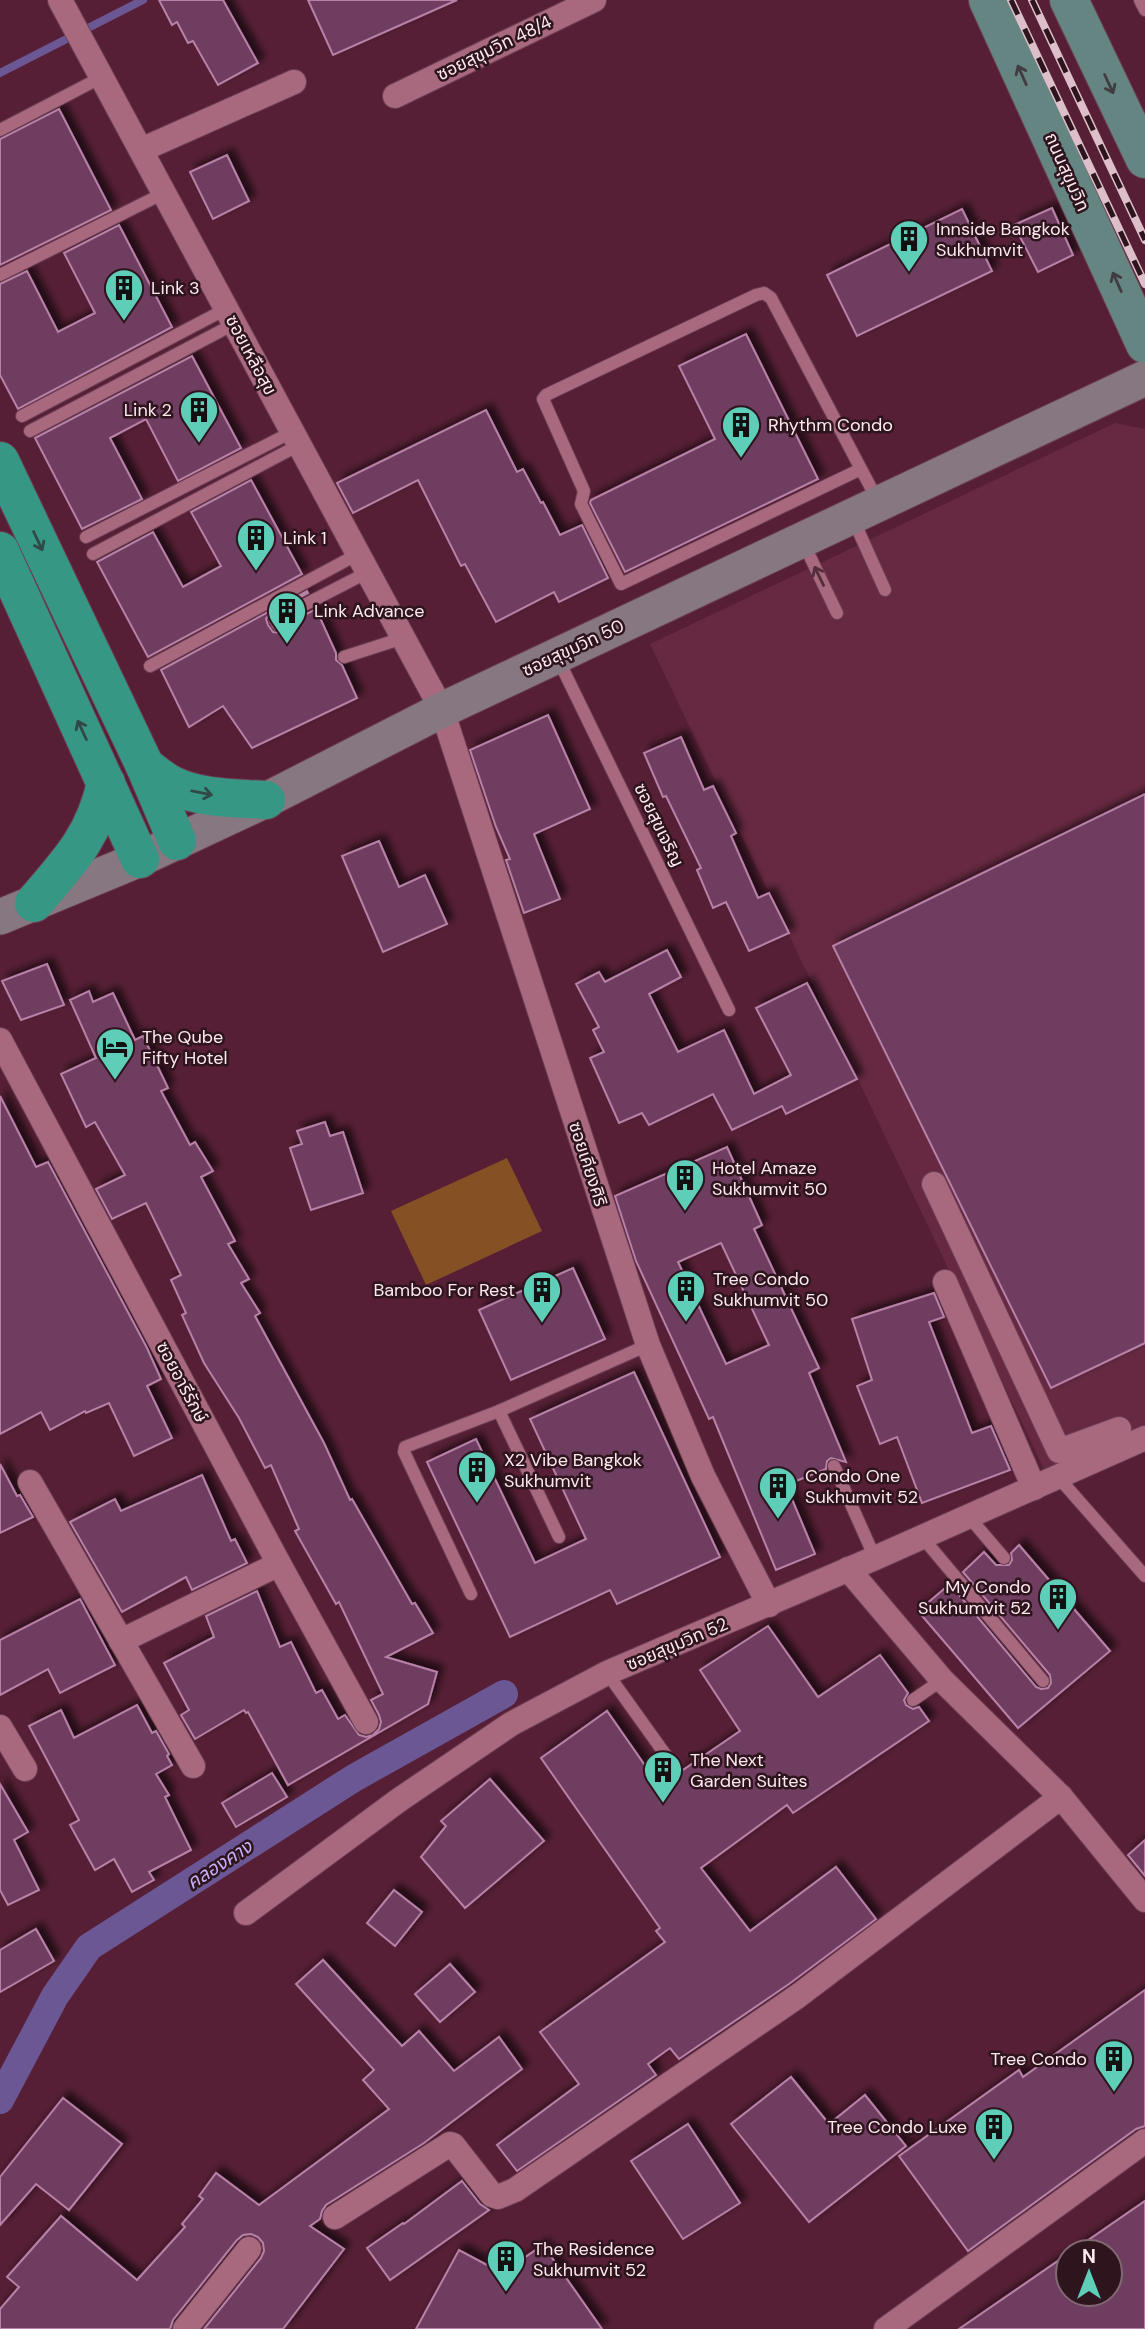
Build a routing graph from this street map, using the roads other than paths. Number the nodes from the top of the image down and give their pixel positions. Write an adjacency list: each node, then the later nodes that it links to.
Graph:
1 (594, 0): 9 (street, ซอยสุขุมวิท 48/4)
2 (988, 0): 16 (main road, ถนนสุขุมวิท, one-way to 2)
3 (1069, 0): 12 (main road, one-way to 12)
4 (1140, 0): 6 (lane)
5 (61, 1): 7 (street, ซอยเหลือสุข)
6 (1145, 10)
7 (97, 67): 10 (lane); 11 (street, ซอยเหลือสุข)
8 (294, 82): 11 (street)
9 (395, 96)
10 (0, 130)
11 (141, 150): 13 (street, ซอยเหลือสุข)
12 (1145, 159)
13 (164, 193): 14 (lane); 15 (street, ซอยเหลือสุข)
14 (0, 275)
15 (230, 316): 18 (lane); 19 (lane); 20 (street, ซอยเหลือสุข)
16 (1145, 344)
17 (1145, 377): 23 (street, ซอยสุขุมวิท 50)
18 (22, 416)
19 (30, 431)
20 (296, 438): 24 (lane); 27 (lane); 28 (street, ซอยเหลือสุข)
21 (0, 461): 37 (highway, one-way to 37)
22 (861, 469): 22 (lane); 23 (lane)
23 (865, 509): 25 (street, ซอยสุขุมวิท 50); 29 (lane)
24 (86, 537)
25 (802, 540): 30 (lane, one-way to 25); 33 (street, ซอยสุขุมวิท 50)
26 (0, 551): 38 (highway, one-way to 26)
27 (93, 554)
28 (363, 563): 31 (lane); 32 (street, ซอยเหลือสุข); 35 (lane)
29 (885, 590)
30 (837, 612)
31 (278, 625)
32 (403, 638): 34 (lane); 36 (street, ซอยเหลือสุข)
33 (557, 656): 36 (street, ซอยสุขุมวิท 50); 44 (lane, ซอยสุขเจริญ)
34 (344, 657)
35 (150, 666)
36 (442, 710): 39 (street, ซอยสุขุมวิท 50); 48 (street, ซอยเคียงศิริ)
37 (145, 765): 39 (highway, one-way to 39); 40 (highway)
38 (103, 795): 41 (highway); 42 (highway)
39 (266, 800): 40 (street, ซอยสุขุมวิท 50)
40 (177, 841): 41 (street, ซอยสุขุมวิท 50)
41 (129, 864): 42 (street, ซอยสุขุมวิท 50)
42 (74, 875): 43 (highway)
43 (17, 910)
44 (729, 1010)
45 (0, 1040): 61 (street, ซอยอารีรักษ์)
46 (934, 1184): 50 (street)
47 (945, 1282): 55 (street)
48 (648, 1345): 49 (lane); 65 (street, ซอยเคียงศิริ)
49 (499, 1411): 57 (lane); 64 (lane)
50 (1119, 1429)
51 (1145, 1438): 53 (street, ซอยสุขุมวิท 52)
52 (834, 1466): 59 (lane)
53 (1058, 1477): 55 (street, ซอยสุขุมวิท 52); 63 (lane)
54 (30, 1482): 66 (street)
55 (1034, 1488): 56 (street, ซอยสุขุมวิท 52)
56 (969, 1517): 58 (street, ซอยสุขุมวิท 52); 60 (lane)
57 (559, 1537)
58 (922, 1537): 59 (street, ซอยสุขุมวิท 52); 69 (lane)
59 (875, 1558): 62 (street, ซอยสุขุมวิท 52)
60 (1004, 1558)
61 (279, 1564): 66 (street); 71 (street, ซอยอารีรักษ์)
62 (848, 1569): 65 (street, ซอยสุขุมวิท 52); 68 (street)
63 (1145, 1576)
64 (471, 1594)
65 (769, 1605): 67 (street, ซอยสุขุมวิท 52)
66 (121, 1641): 73 (street)
67 (607, 1673): 74 (lane); 78 (street, ซอยสุขุมวิท 52)
68 (942, 1680): 70 (lane); 76 (street)
69 (1042, 1681)
70 (913, 1700)
71 (366, 1722)
72 (0, 1727): 75 (street)
73 (193, 1766)
74 (675, 1768)
75 (25, 1769)
76 (1061, 1797): 77 (street); 80 (street)
77 (1145, 1900)
78 (246, 1913)
79 (1145, 2141): 83 (street)
80 (335, 2217)
81 (249, 2249): 82 (street)
82 (185, 2329)
83 (886, 2329)

